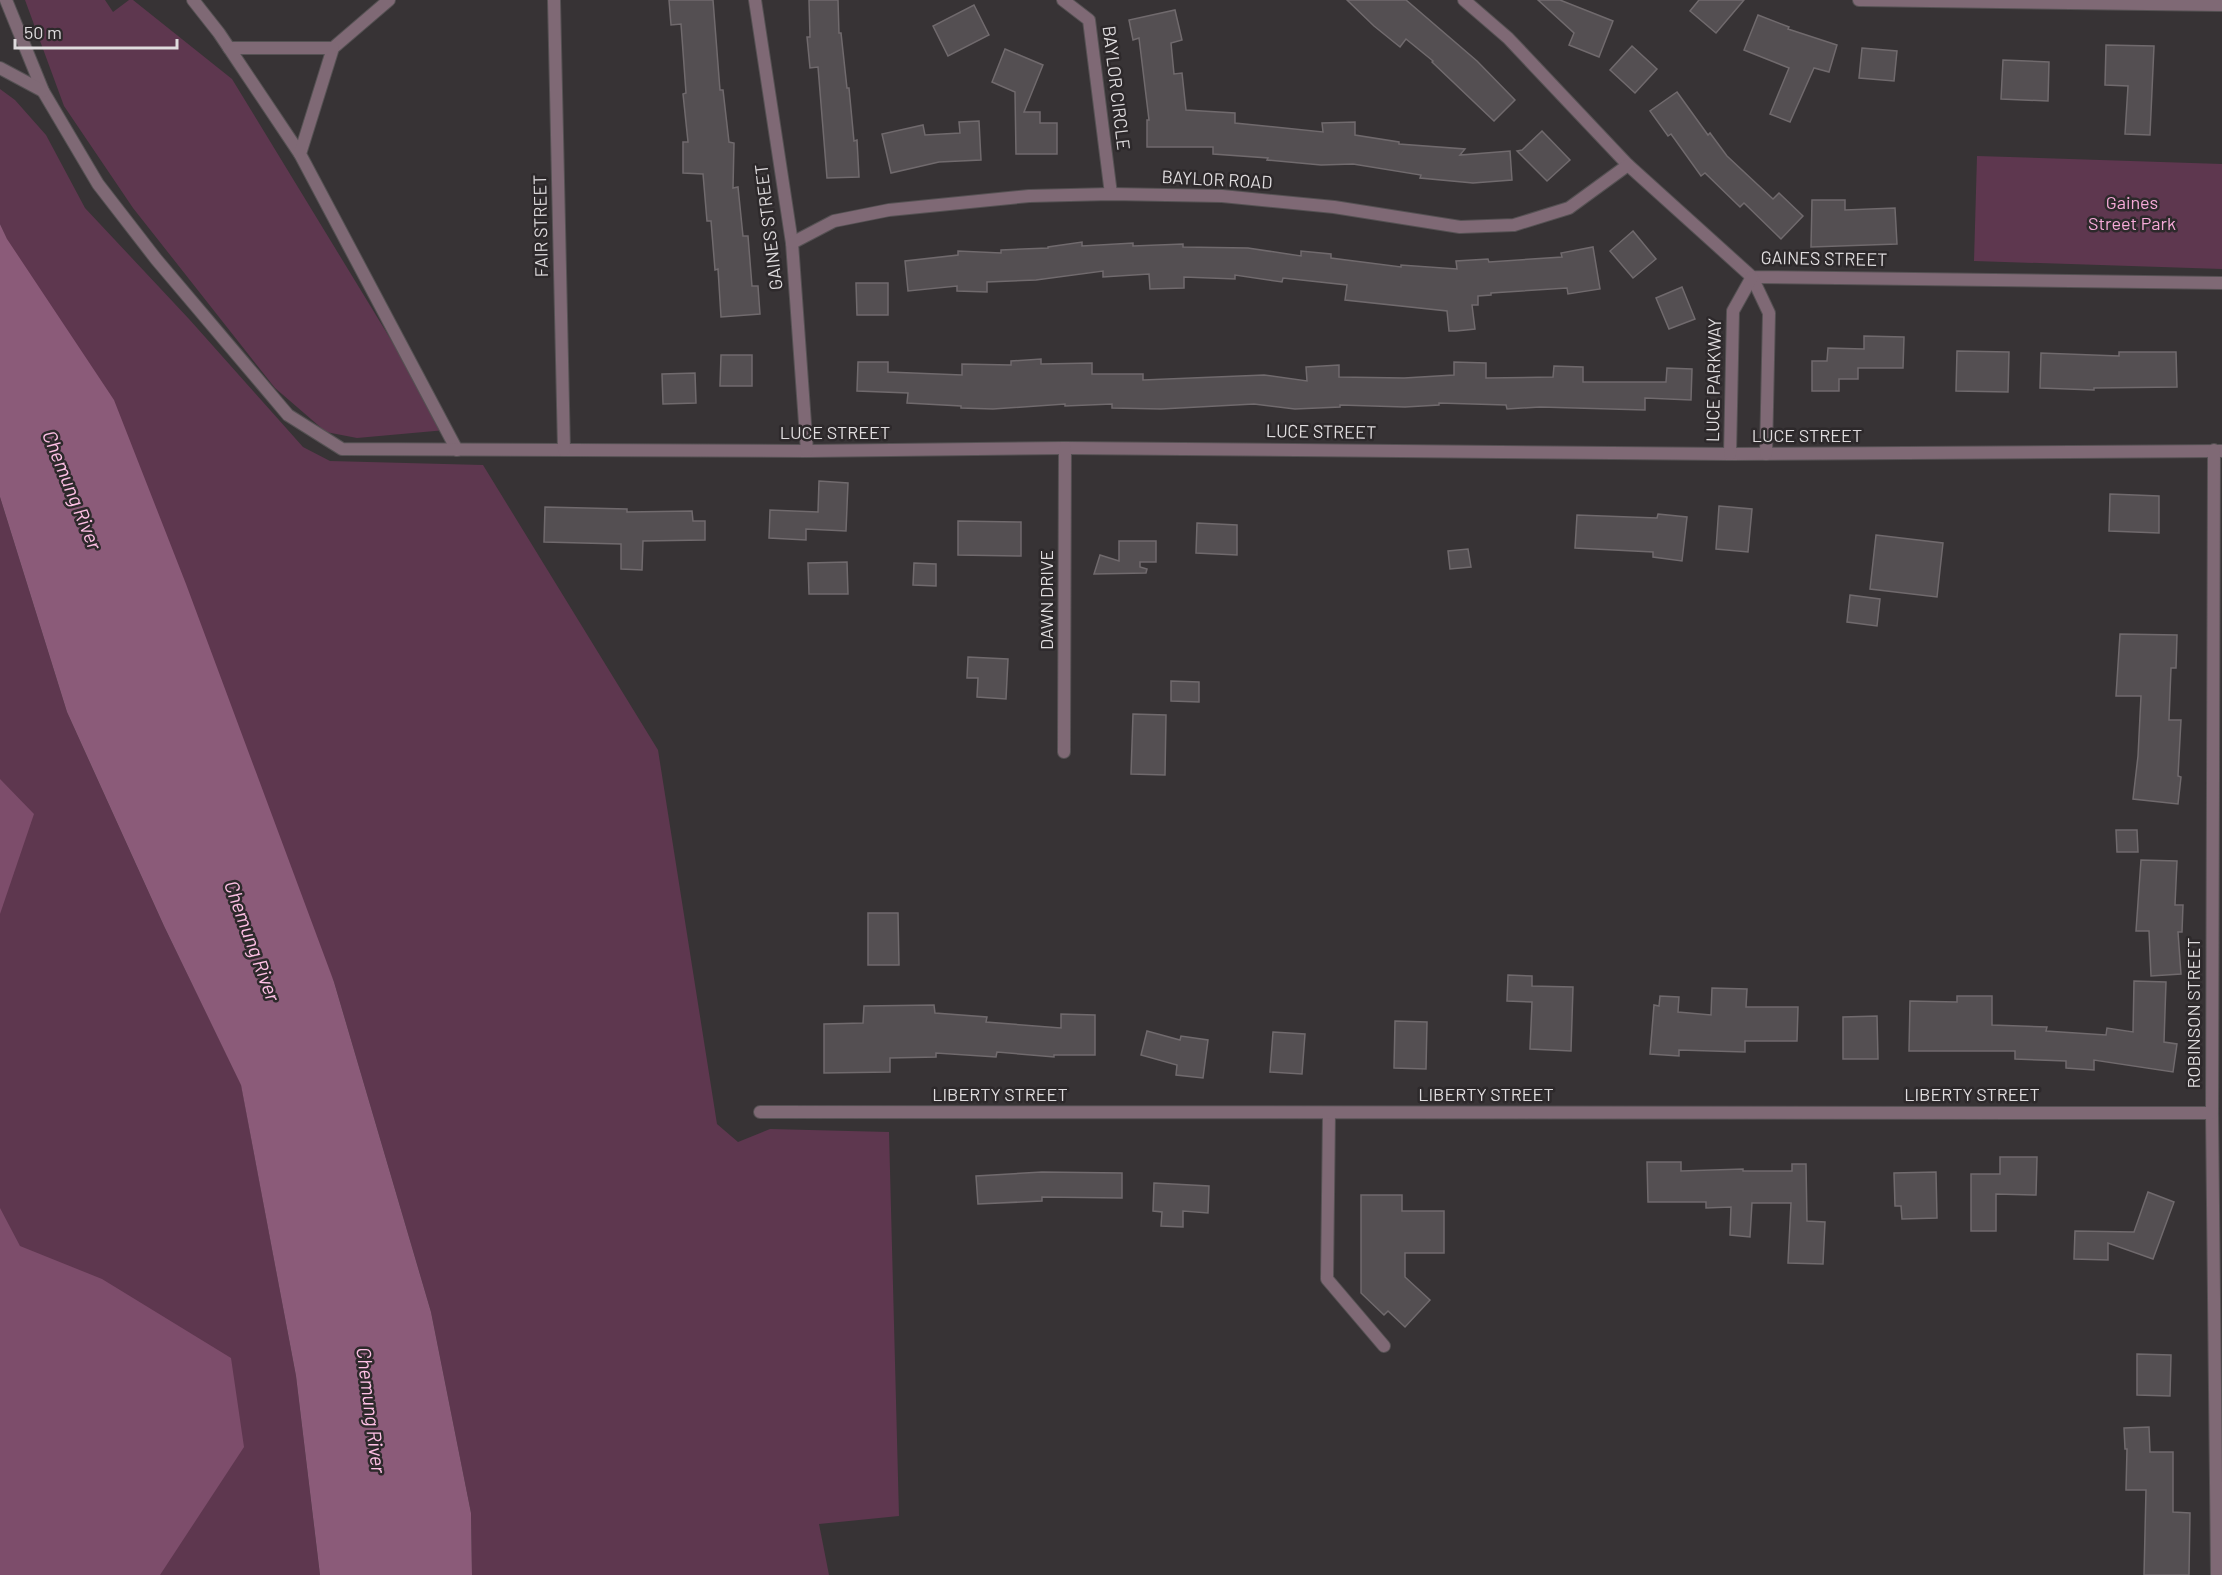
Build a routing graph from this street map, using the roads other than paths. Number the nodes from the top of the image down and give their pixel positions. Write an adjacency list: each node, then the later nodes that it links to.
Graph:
1 (6, 0): 13 (street, LUCE STREET)
2 (193, 0): 10 (street)
3 (389, 0): 11 (street)
4 (554, 0): 22 (street, FAIR STREET)
5 (755, 0): 17 (street, GAINES STREET)
6 (1063, 0): 16 (street, BAYLOR CIRCLE)
7 (1464, 0): 15 (street, GAINES STREET)
8 (1859, 0): 9 (street)
9 (2222, 5)
10 (229, 48): 11 (street); 14 (street)
11 (333, 48): 14 (street)
12 (0, 68): 13 (street)
13 (43, 91): 21 (street, LUCE STREET)
14 (300, 154): 21 (street)
15 (1628, 165): 16 (street, BAYLOR ROAD); 18 (street, GAINES STREET)
16 (1111, 194): 17 (street, BAYLOR ROAD)
17 (792, 243): 23 (street, GAINES STREET)
18 (1752, 277): 19 (street, GAINES STREET); 25 (street, LUCE PARKWAY); 26 (street)
19 (2222, 283)
20 (1065, 448): 23 (street, LUCE STREET); 25 (street, LUCE STREET); 27 (street, DAWN DRIVE)
21 (457, 450): 22 (street, LUCE STREET)
22 (564, 450): 23 (street, LUCE STREET)
23 (807, 451)
24 (2218, 451): 26 (street, LUCE STREET); 30 (street, ROBINSON STREET)
25 (1730, 454): 26 (street, LUCE STREET)
26 (1766, 454)
27 (1064, 752)
28 (760, 1112): 29 (street, LIBERTY STREET)
29 (1329, 1113): 30 (street, LIBERTY STREET); 31 (street)
30 (2212, 1113): 32 (street, ROBINSON STREET)
31 (1384, 1346)
32 (2218, 1427): 33 (street, ROBINSON STREET)
33 (2217, 1575)

